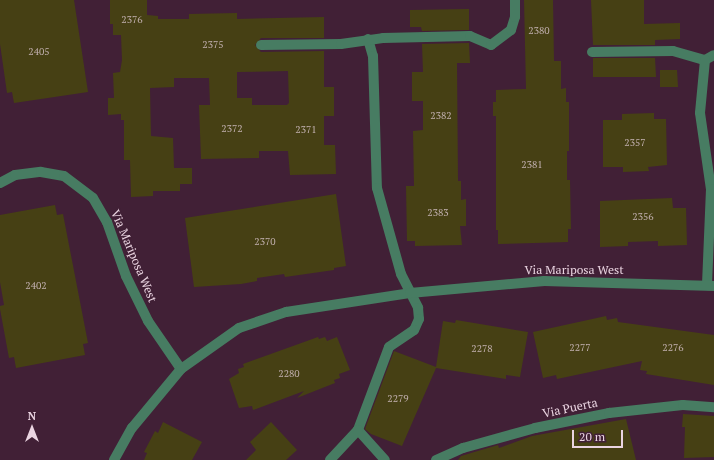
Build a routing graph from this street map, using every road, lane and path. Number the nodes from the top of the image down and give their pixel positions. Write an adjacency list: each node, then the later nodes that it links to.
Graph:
1 (515, 0): 2 (street)
2 (368, 39): 3 (street); 8 (street)
3 (262, 45)
4 (592, 52): 5 (street)
5 (709, 58): 7 (street)
6 (0, 183): 9 (street, Via Mariposa West)
7 (710, 285): 8 (street, Via Mariposa West)
8 (410, 293): 9 (street, Via Mariposa West); 11 (street)
9 (181, 369): 12 (street, Via Mariposa West)
10 (714, 407): 15 (street, Via Puerta)
11 (358, 430): 13 (street); 14 (street)
12 (114, 460)
13 (330, 460)
14 (385, 460)
15 (436, 460)

